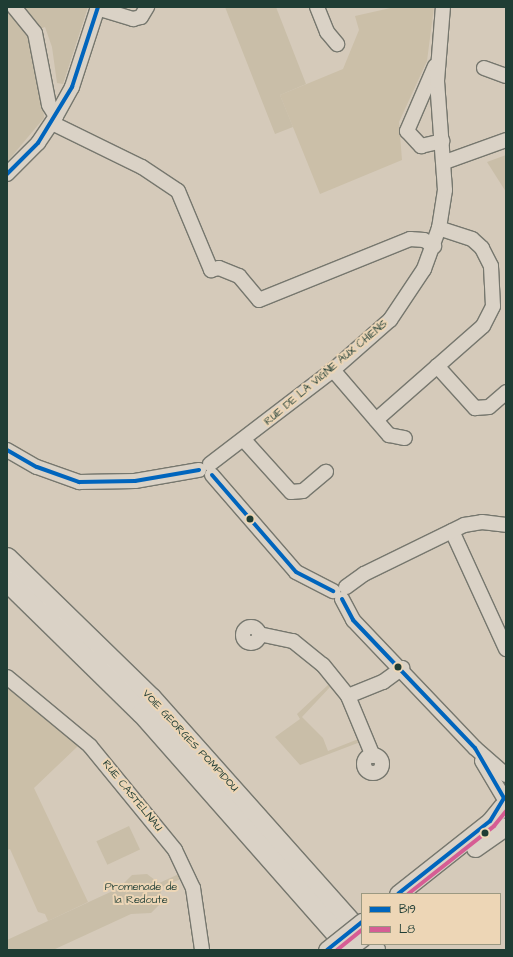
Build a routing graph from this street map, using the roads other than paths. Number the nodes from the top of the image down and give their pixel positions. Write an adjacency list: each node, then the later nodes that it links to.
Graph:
1 (14, 7): 10 (street)
2 (97, 7): 3 (street); 10 (street)
3 (147, 7)
4 (317, 7): 6 (street)
5 (443, 7): 7 (street, RUE DE LA VIGNE AUX CHIENS)
6 (337, 44)
7 (437, 62): 12 (street, RUE DE LA VIGNE AUX CHIENS); 12 (street)
8 (484, 68): 9 (street)
9 (506, 76)
10 (54, 120): 14 (street); 16 (street)
11 (506, 140): 13 (street)
12 (442, 141): 13 (street, RUE DE LA VIGNE AUX CHIENS)
13 (445, 162): 15 (street, RUE DE LA VIGNE AUX CHIENS)
14 (7, 174)
15 (439, 228): 16 (street, RUE DE LA VIGNE AUX CHIENS); 17 (street)
16 (434, 246): 18 (street, RUE DE LA VIGNE AUX CHIENS)
17 (437, 366): 19 (street); 20 (street)
18 (333, 370): 20 (street); 22 (street, RUE DE LA VIGNE AUX CHIENS)
19 (506, 392)
20 (376, 420): 21 (street)
21 (405, 438)
22 (244, 440): 24 (street, RUE DE LA VIGNE AUX CHIENS); 25 (street)
23 (7, 450): 24 (street)
24 (207, 469): 30 (street)
25 (326, 472)
26 (506, 525): 27 (street)
27 (452, 531): 30 (street); 32 (street)
28 (7, 558): 44 (highway, VOIE GEORGES POMPIDOU)
29 (7, 582): 49 (highway, VOIE GEORGES POMPIDOU)
30 (340, 592): 33 (street)
31 (259, 634): 35 (street)
32 (506, 649)
33 (402, 668): 35 (street); 36 (street)
34 (7, 677): 46 (street, RUE CASTELNAU)
35 (348, 696): 37 (street)
36 (475, 748): 38 (street); 39 (street)
37 (373, 756)
38 (506, 776)
39 (505, 803): 41 (main road)
40 (506, 826): 42 (main road)
41 (399, 893)
42 (418, 893)
43 (361, 923): 47 (main road, bridge)
44 (361, 935)
45 (361, 937): 48 (main road, bridge)
46 (202, 950)
47 (327, 950)
48 (346, 950)
49 (351, 950)

